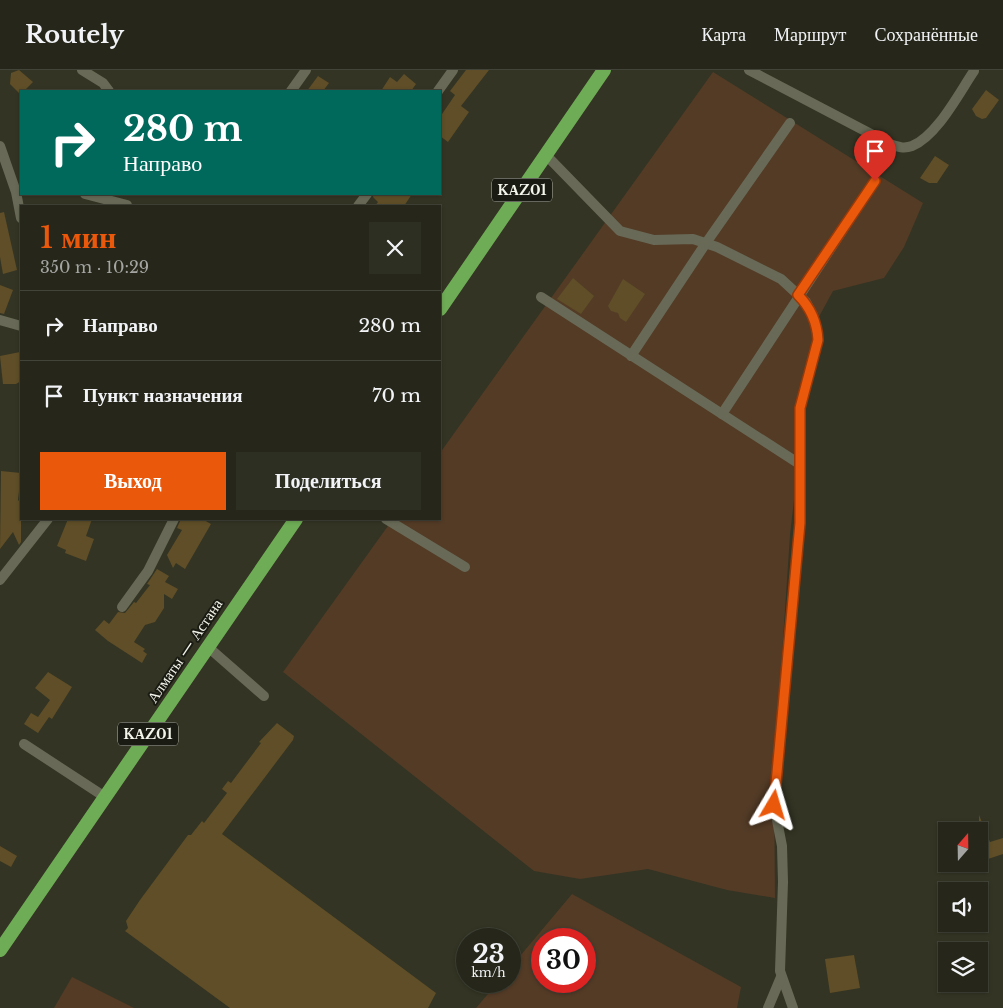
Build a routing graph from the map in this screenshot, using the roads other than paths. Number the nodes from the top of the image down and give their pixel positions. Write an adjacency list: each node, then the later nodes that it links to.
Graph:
1 (82, 70): 7 (street)
2 (306, 70): 8 (street)
3 (453, 70): 9 (street)
4 (604, 70): 12 (highway, KАZ01)
5 (749, 70): 6 (street)
6 (974, 71)
7 (108, 90)
8 (292, 90)
9 (439, 90)
10 (790, 123): 18 (street)
11 (0, 146): 13 (street)
12 (546, 155): 18 (street); 21 (highway, KАZ01)
13 (17, 181): 17 (street)
14 (875, 181): 19 (street)
15 (89, 195): 16 (street)
16 (127, 205)
17 (20, 209)
18 (706, 244): 19 (street); 24 (street)
19 (798, 295): 25 (street); 26 (street)
20 (541, 297): 24 (street)
21 (441, 308)
22 (0, 320): 23 (street)
23 (20, 326)
24 (631, 356): 25 (street)
25 (722, 414): 26 (street)
26 (801, 465): 39 (street)
27 (47, 520): 32 (street)
28 (174, 520): 33 (street)
29 (295, 520): 34 (highway, Алматы — Астана / KАZ01)
30 (388, 520): 31 (street)
31 (465, 567)
32 (0, 580)
33 (122, 607)
34 (208, 647): 35 (street); 37 (highway, Алматы — Астана / KАZ01)
35 (264, 696)
36 (24, 744): 37 (street)
37 (105, 797): 38 (highway, Алматы — Астана / KАZ01)
38 (0, 950)
39 (781, 977): 40 (street); 41 (street)
40 (768, 1008)
41 (794, 1008)

